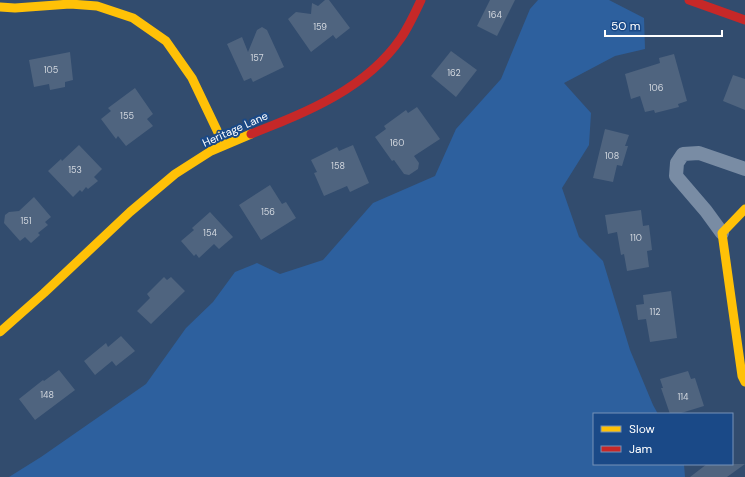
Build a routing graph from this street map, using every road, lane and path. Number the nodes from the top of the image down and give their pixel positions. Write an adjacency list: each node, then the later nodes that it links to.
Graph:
1 (421, 0): 5 (street, Heritage Lane)
2 (689, 0): 4 (street)
3 (0, 7): 5 (street)
4 (745, 20)
5 (224, 145): 9 (street, Heritage Lane)
6 (745, 169): 8 (street)
7 (745, 209): 8 (street)
8 (722, 233): 10 (street)
9 (0, 332)
10 (745, 382)

